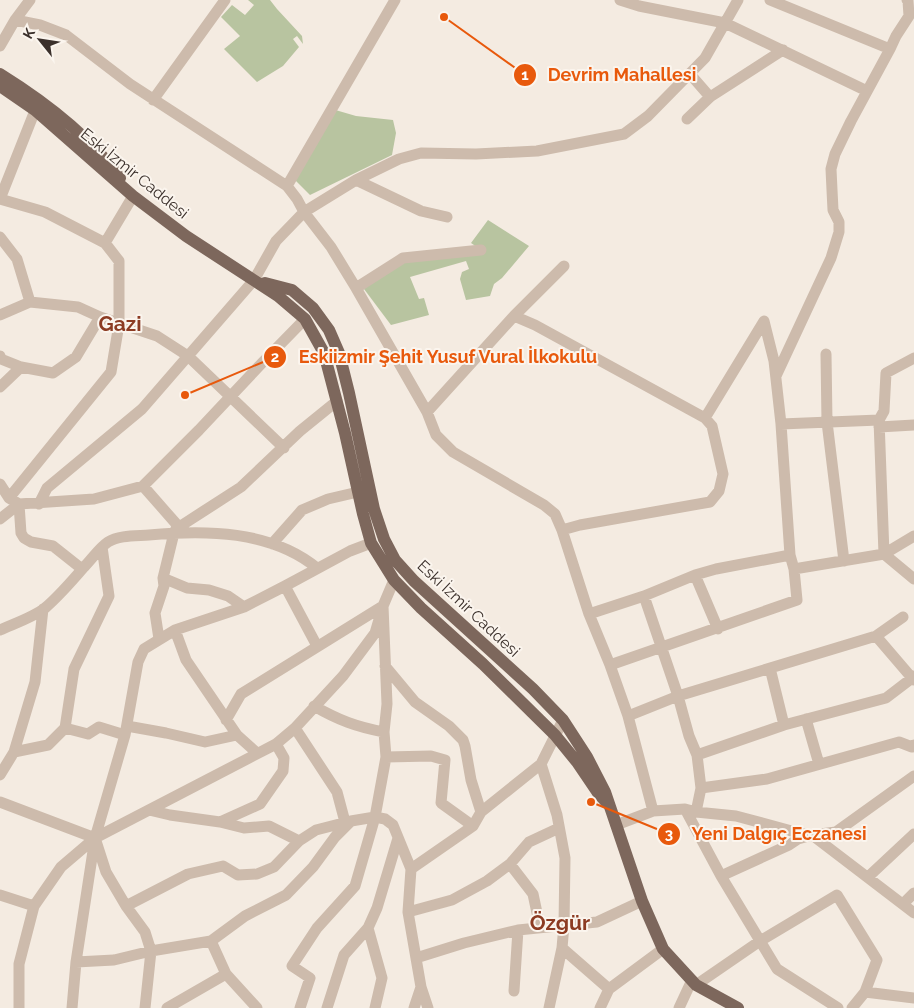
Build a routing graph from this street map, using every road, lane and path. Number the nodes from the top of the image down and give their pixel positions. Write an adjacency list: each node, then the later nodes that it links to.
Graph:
1 (30, 0): 8 (street)
2 (225, 0): 18 (street)
3 (395, 0): 22 (street)
4 (620, 0): 9 (street)
5 (738, 0): 9 (street)
6 (770, 0): 11 (street)
7 (907, 0): 11 (street)
8 (15, 20): 10 (street); 18 (street)
9 (725, 23): 12 (street); 14 (street)
10 (0, 46)
11 (890, 49): 16 (street)
12 (783, 50): 16 (street); 17 (street)
13 (0, 74): 19 (main road)
14 (690, 74): 17 (street); 21 (street)
15 (0, 86): 19 (main road, Eski İzmir Caddesi)
16 (867, 91): 44 (street)
17 (710, 97): 20 (street)
18 (153, 100): 22 (street)
19 (37, 105): 23 (main road, Eski İzmir Caddesi); 24 (street)
20 (687, 119)
21 (356, 180): 25 (street); 26 (street)
22 (287, 186): 25 (street)
23 (133, 196): 28 (street); 31 (main road, Eski İzmir Caddesi)
24 (0, 199): 28 (street)
25 (304, 212): 31 (street); 32 (street)
26 (447, 217)
27 (0, 237): 33 (street)
28 (105, 242): 38 (street)
29 (481, 250): 32 (street)
30 (564, 266): 35 (street)
31 (254, 280): 37 (main road, Eski İzmir Caddesi); 40 (street); 100 (main road, Eski İzmir Caddesi)
32 (356, 288): 48 (street)
33 (30, 302): 34 (street); 36 (street)
34 (0, 315)
35 (514, 316): 48 (street); 49 (street)
36 (100, 317): 38 (street); 43 (street)
37 (305, 320): 46 (street); 47 (main road, Eski İzmir Caddesi)
38 (119, 324): 40 (street); 58 (street)
39 (826, 354): 50 (street)
40 (188, 356): 46 (street); 59 (street)
41 (0, 358): 43 (street)
42 (914, 358): 51 (street)
43 (21, 368): 45 (street)
44 (776, 376): 49 (street); 52 (street)
45 (0, 386)
46 (231, 397): 54 (street); 56 (street)
47 (336, 401): 54 (street); 57 (main road, Eski İzmir Caddesi)
48 (427, 412): 62 (street)
49 (705, 418): 62 (street)
50 (827, 422): 51 (street); 52 (street); 69 (street)
51 (878, 423): 53 (street); 67 (street)
52 (781, 424): 68 (street)
53 (914, 426)
54 (284, 448): 61 (street)
55 (0, 484): 58 (street)
56 (143, 486): 59 (street); 61 (street)
57 (358, 492): 64 (main road, Eski İzmir Caddesi); 65 (street)
58 (14, 501): 59 (street); 60 (street); 71 (street)
59 (39, 504)
60 (0, 519)
61 (177, 530): 65 (street); 66 (street); 74 (street)
62 (562, 530): 82 (street)
63 (914, 536): 67 (street)
64 (371, 543): 70 (street); 76 (main road, Eski İzmir Caddesi)
65 (272, 544): 70 (street)
66 (102, 547): 71 (street); 102 (street)
67 (884, 554): 69 (street); 75 (street)
68 (790, 555): 72 (street); 73 (street)
69 (844, 561): 72 (street)
70 (317, 568): 77 (street)
71 (82, 569): 81 (street)
72 (794, 569): 84 (street)
73 (695, 575): 78 (street); 84 (street)
74 (163, 578): 80 (street); 88 (street)
75 (914, 579)
76 (394, 580): 79 (street); 107 (main road, Eski İzmir Caddesi)
77 (285, 586): 80 (street); 89 (street)
78 (644, 596): 82 (street); 90 (street)
79 (383, 606): 89 (street); 92 (street); 96 (street)
80 (244, 607): 86 (street)
81 (43, 609): 85 (street); 110 (street)
82 (589, 614): 91 (street)
83 (903, 617): 87 (street)
84 (718, 628): 90 (street)
85 (0, 630)
86 (175, 630): 88 (street); 99 (street)
87 (876, 636): 93 (street); 94 (street)
88 (159, 639): 104 (street)
89 (317, 646): 99 (street)
90 (662, 649): 91 (street); 95 (street)
91 (610, 665): 97 (street)
92 (385, 666): 105 (street); 124 (street)
93 (770, 668): 95 (street); 101 (street)
94 (913, 678): 98 (street)
95 (678, 696): 97 (street); 112 (street)
96 (314, 706): 103 (street); 105 (street)
97 (628, 716): 122 (street)
98 (806, 719): 101 (street); 115 (street)
99 (226, 720): 106 (street)
100 (563, 720): 107 (street); 120 (main road, Eski İzmir Caddesi)
101 (784, 725): 112 (street)
102 (65, 728): 104 (street); 110 (street)
103 (295, 728): 108 (street); 127 (street)
104 (126, 730): 106 (street); 133 (street)
105 (384, 732): 113 (street)
106 (237, 735): 111 (street)
107 (555, 735): 114 (street); 120 (main road, Eski İzmir Caddesi)
108 (276, 744): 111 (street); 126 (street)
109 (914, 745): 115 (street)
110 (14, 752): 116 (street)
111 (257, 753): 121 (street)
112 (697, 755): 118 (street)
113 (386, 756): 125 (street); 129 (street)
114 (541, 764): 124 (street); 130 (street)
115 (819, 764): 118 (street)
116 (0, 775)
117 (914, 776): 132 (street)
118 (701, 788): 123 (street)
119 (0, 802): 133 (street)
120 (608, 804): 128 (main road, Eski İzmir Caddesi)
121 (149, 810): 126 (street); 133 (street)
122 (652, 811): 123 (street); 128 (street)
123 (691, 811): 132 (street); 138 (street)
124 (481, 812): 129 (street)
125 (375, 817): 127 (street); 134 (street); 173 (street)
126 (220, 822): 135 (street)
127 (348, 822): 135 (street); 152 (street)
128 (616, 825): 142 (main road, Eski İzmir Caddesi)
129 (473, 826): 137 (street)
130 (559, 828): 136 (street); 148 (street)
131 (914, 834): 139 (street)
132 (812, 835): 138 (street); 139 (street)
133 (95, 838): 144 (street); 145 (street); 158 (street)
134 (398, 838): 137 (street); 150 (street)
135 (299, 841): 145 (street)
136 (510, 864): 146 (street); 149 (street)
137 (411, 869): 146 (street)
138 (722, 876): 153 (street)
139 (868, 877): 143 (street)
140 (914, 893): 143 (street)
141 (0, 895): 144 (street)
142 (642, 901): 148 (street); 155 (main road, Eski İzmir Caddesi)
143 (903, 904): 147 (street)
144 (34, 906): 168 (street)
145 (126, 906): 156 (street)
146 (408, 912): 157 (street)
147 (914, 913)
148 (564, 925): 149 (street); 154 (street)
149 (540, 927): 151 (street)
150 (368, 928): 174 (street); 175 (street)
151 (518, 930): 157 (street); 163 (street)
152 (211, 941): 156 (street); 159 (street)
153 (760, 941): 160 (street); 164 (street); 181 (street)
154 (562, 948): 162 (street); 178 (street)
155 (663, 949): 160 (main road, Eski İzmir Caddesi); 162 (street)
156 (151, 951): 158 (street); 170 (street)
157 (416, 958): 161 (street)
158 (76, 962): 169 (street)
159 (226, 974): 166 (street); 172 (street)
160 (694, 983): 167 (main road, Eski İzmir Caddesi); 180 (street)
161 (421, 987): 176 (street); 177 (street)
162 (609, 989): 179 (street)
163 (514, 991)
164 (865, 992): 165 (street); 182 (street)
165 (914, 998)
166 (182, 1005): 171 (street)
167 (730, 1006)
168 (20, 1008)
169 (72, 1008)
170 (146, 1008)
171 (167, 1008)
172 (257, 1008)
173 (300, 1008)
174 (327, 1008)
175 (375, 1008)
176 (414, 1008)
177 (428, 1008)
178 (549, 1008)
179 (600, 1008)
180 (679, 1008)
181 (838, 1008)
182 (852, 1008)

